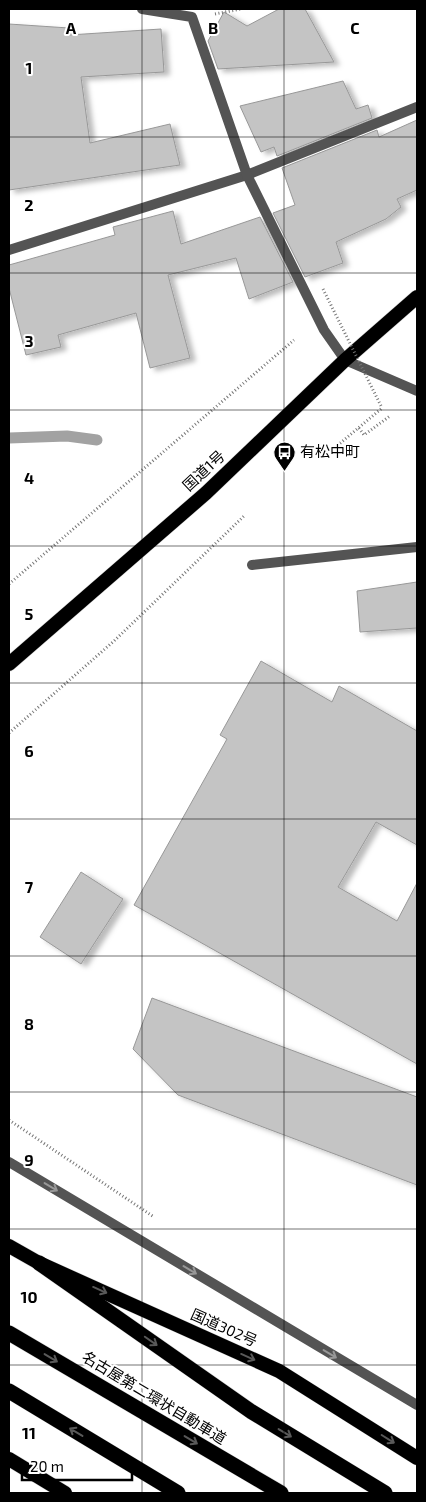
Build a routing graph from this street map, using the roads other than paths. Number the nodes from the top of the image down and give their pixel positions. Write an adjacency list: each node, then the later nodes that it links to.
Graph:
1 (142, 9): 3 (street)
2 (417, 107): 3 (street)
3 (247, 175): 4 (street); 6 (street)
4 (9, 250)
5 (417, 297): 6 (highway, 国道1号)
6 (345, 360): 7 (street); 10 (highway, 国道1号)
7 (417, 391)
8 (417, 547): 9 (street)
9 (252, 565)
10 (9, 664)
11 (9, 1162): 16 (street, one-way to 16)
12 (9, 1246): 13 (highway, 国道302号)
13 (39, 1263): 17 (highway, 国道302号, one-way to 17); 22 (highway, one-way to 22)
14 (9, 1333): 21 (highway, 名古屋第二環状自動車道, one-way to 21)
15 (9, 1391): 20 (highway, one-way to 15)
16 (417, 1406)
17 (417, 1458)
18 (9, 1459): 19 (highway)
19 (65, 1493)
20 (178, 1493)
21 (281, 1493)
22 (385, 1493)

